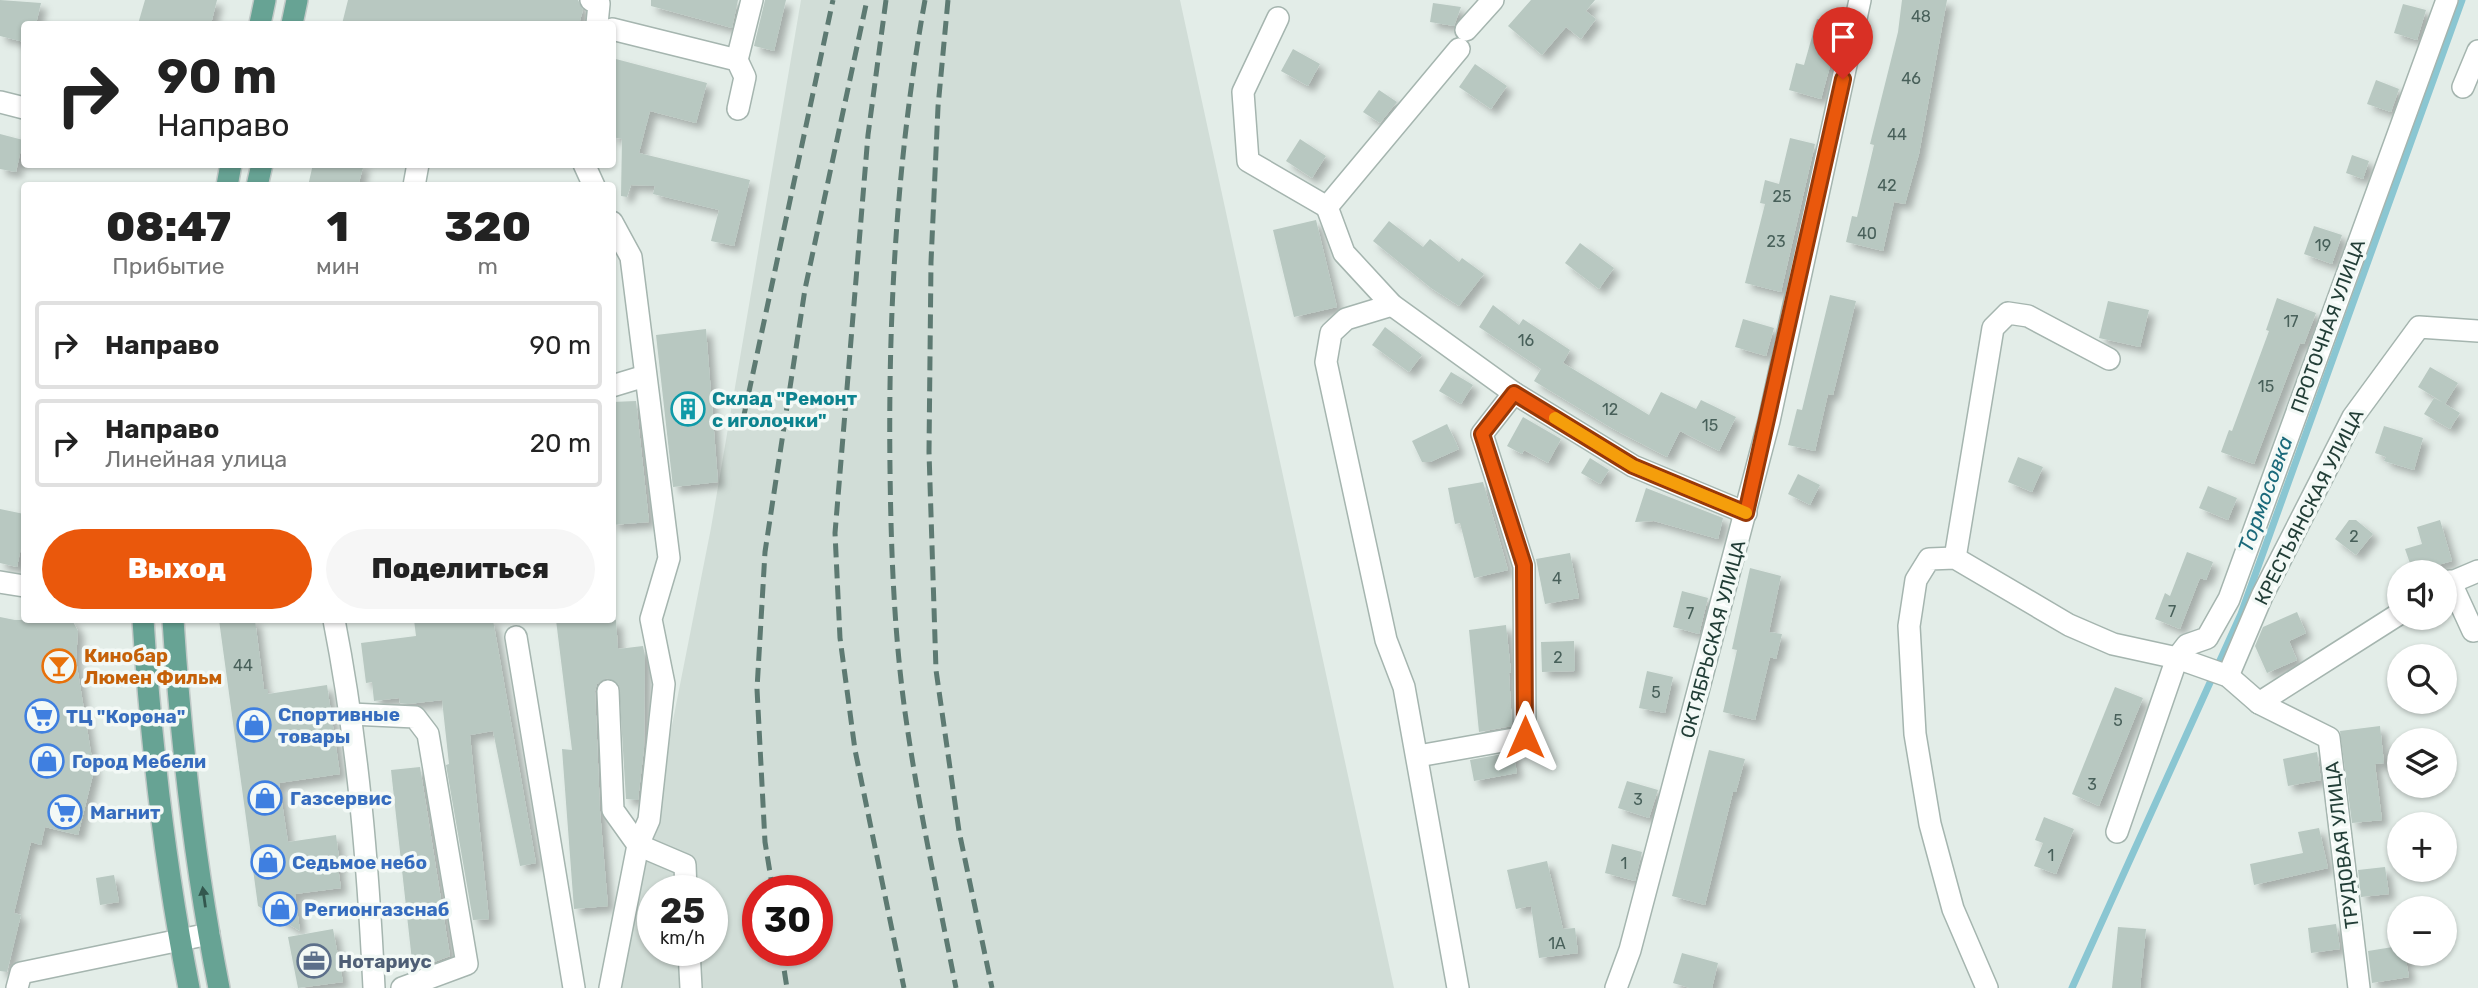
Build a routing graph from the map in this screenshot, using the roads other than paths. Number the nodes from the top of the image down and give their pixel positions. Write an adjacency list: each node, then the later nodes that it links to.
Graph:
1 (265, 0): 8 (main road)
2 (297, 0): 9 (main road)
3 (752, 0): 12 (street)
4 (1493, 0): 17 (street)
5 (1860, 0): 25 (street, ОКТЯБРЬСКАЯ УЛИЦА)
6 (2447, 0): 38 (street, ПРОТОЧНАЯ УЛИЦА)
7 (1278, 18): 17 (street)
8 (261, 21)
9 (293, 21)
10 (616, 30): 12 (street)
11 (2478, 51): 13 (street)
12 (737, 60): 16 (street)
13 (2463, 87)
14 (0, 102): 15 (street)
15 (21, 107)
16 (738, 109)
17 (1327, 207): 19 (street)
18 (616, 229): 22 (street)
19 (1392, 305): 24 (street); 43 (street)
20 (2478, 331): 39 (street, КРЕСТЬЯНСКАЯ УЛИЦА)
21 (2109, 359): 26 (street)
22 (645, 376): 23 (street); 45 (street)
23 (616, 385)
24 (1514, 393): 25 (street); 43 (street)
25 (1746, 513): 59 (street, ОКТЯБРЬСКАЯ УЛИЦА)
26 (1955, 558): 38 (street); 60 (street)
27 (2478, 571): 28 (street)
28 (2457, 579)
29 (0, 582): 30 (street)
30 (21, 586)
31 (2457, 600): 36 (street)
32 (2387, 622): 41 (street)
33 (143, 623): 48 (main road)
34 (173, 623): 47 (main road, one-way to 34)
35 (335, 623): 42 (street)
36 (2478, 630)
37 (516, 637): 55 (street)
38 (2176, 658): 39 (street); 44 (street)
39 (2228, 676): 41 (street)
40 (608, 691): 45 (street)
41 (2259, 703): 61 (street, ТРУДОВАЯ УЛИЦА)
42 (351, 714): 53 (street); 54 (street)
43 (1418, 756): 58 (street)
44 (2118, 832)
45 (638, 845): 46 (street); 56 (street)
46 (685, 875)
47 (208, 934): 48 (street); 52 (main road)
48 (179, 939): 50 (street); 51 (main road)
49 (690, 966): 57 (street)
50 (17, 988)
51 (189, 988)
52 (219, 988)
53 (374, 988)
54 (402, 988)
55 (574, 988)
56 (610, 988)
57 (691, 988)
58 (1458, 988)
59 (1616, 988)
60 (1987, 988)
61 (2359, 988)

